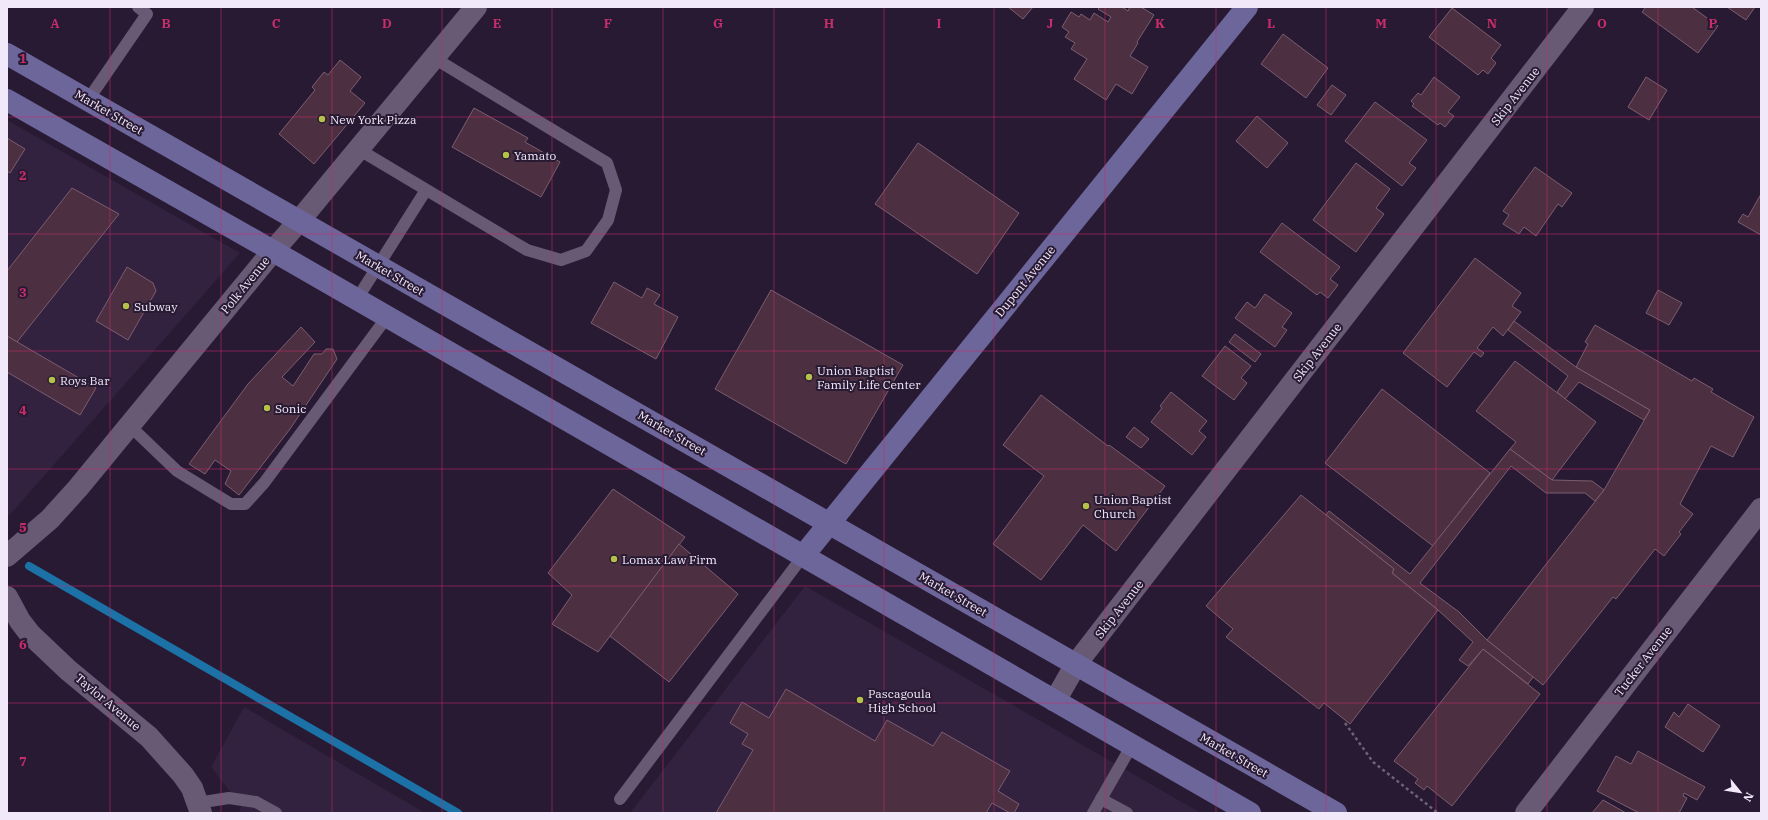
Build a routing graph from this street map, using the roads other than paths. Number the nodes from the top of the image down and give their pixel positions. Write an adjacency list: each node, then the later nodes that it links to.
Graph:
1 (476, 7): 6 (street, Polk Avenue)
2 (1247, 7): 18 (main road, Dupont Avenue)
3 (1583, 7): 22 (street, Skip Avenue)
4 (146, 9): 8 (lane)
5 (7, 54): 8 (main road, Market Street)
6 (434, 58): 9 (street, Polk Avenue); 10 (lane)
7 (7, 100): 12 (main road)
8 (88, 100): 11 (main road, Market Street)
9 (358, 149): 10 (lane); 11 (street, Polk Avenue)
10 (426, 190): 13 (lane)
11 (299, 222): 12 (street, Polk Avenue); 13 (main road, Market Street)
12 (273, 251): 14 (main road); 16 (street, Polk Avenue)
13 (378, 266): 14 (lane); 18 (main road, Market Street)
14 (357, 299): 15 (main road)
15 (387, 317): 16 (lane); 20 (main road)
16 (130, 426): 19 (street, Polk Avenue)
17 (1761, 509): 33 (street, Tucker Avenue)
18 (829, 523): 20 (main road, Dupont Avenue); 22 (main road, Market Street)
19 (7, 556)
20 (803, 556): 23 (main road); 25 (lane)
21 (7, 596): 27 (street, Taylor Avenue)
22 (1076, 664): 23 (street, Skip Avenue); 32 (main road, Market Street)
23 (1055, 701): 24 (main road)
24 (1132, 745): 26 (lane); 31 (main road)
25 (620, 799)
26 (1101, 799): 29 (lane); 30 (lane)
27 (200, 808): 28 (lane)
28 (276, 813)
29 (1093, 813)
30 (1127, 813)
31 (1250, 813)
32 (1336, 813)
33 (1526, 813)

